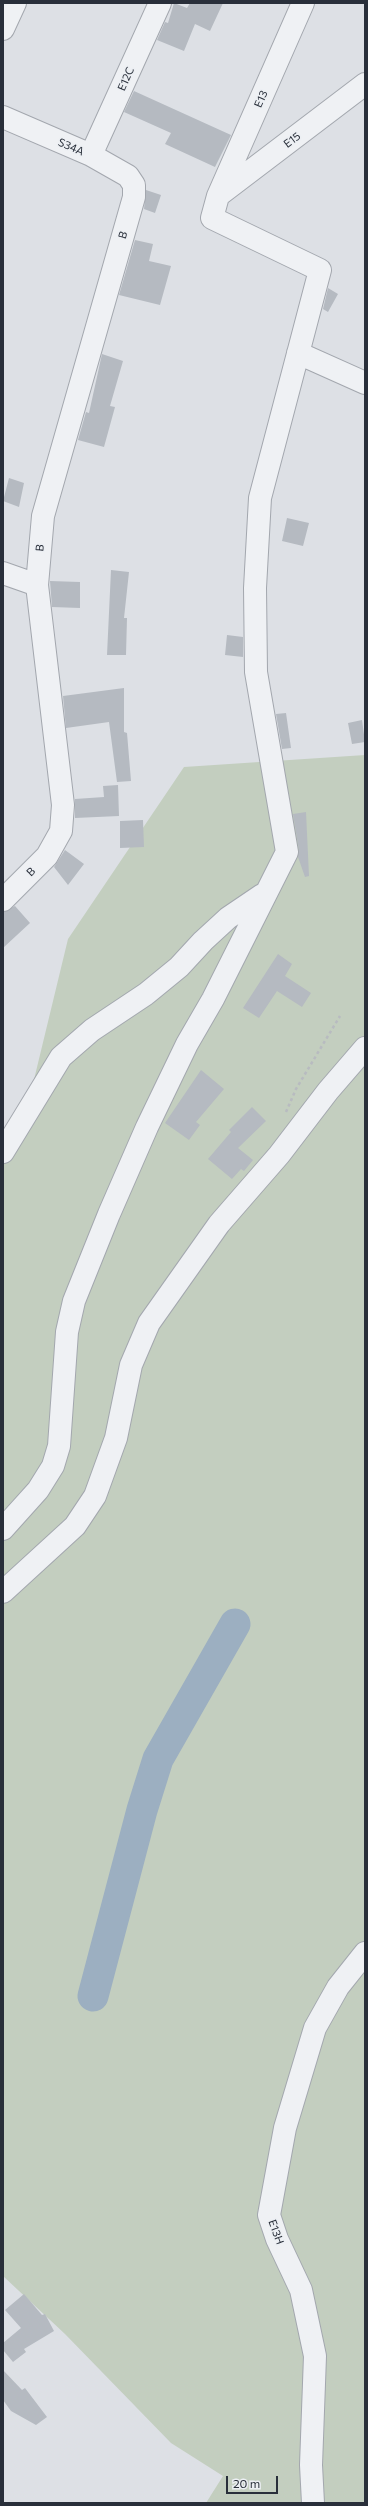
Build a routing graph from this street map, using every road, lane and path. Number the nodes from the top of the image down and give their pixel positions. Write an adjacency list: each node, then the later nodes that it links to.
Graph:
1 (15, 3): 4 (street)
2 (160, 3): 7 (street, E12C)
3 (303, 3): 9 (street, E13)
4 (3, 29)
5 (365, 84): 9 (street, E15)
6 (3, 117): 7 (street, S34A)
7 (91, 155): 8 (street, S34A)
8 (134, 185): 13 (street, B)
9 (218, 196): 10 (street, E13)
10 (298, 353): 11 (street); 14 (street)
11 (365, 383)
12 (3, 573): 13 (street)
13 (37, 585): 15 (street, B)
14 (264, 894): 19 (street); 20 (street)
15 (3, 900)
16 (340, 1016): 18 (path)
17 (365, 1048): 21 (street)
18 (285, 1114)
19 (3, 1152)
20 (3, 1529)
21 (3, 1592)
22 (365, 1953): 23 (street, E13H)
23 (313, 2503)

